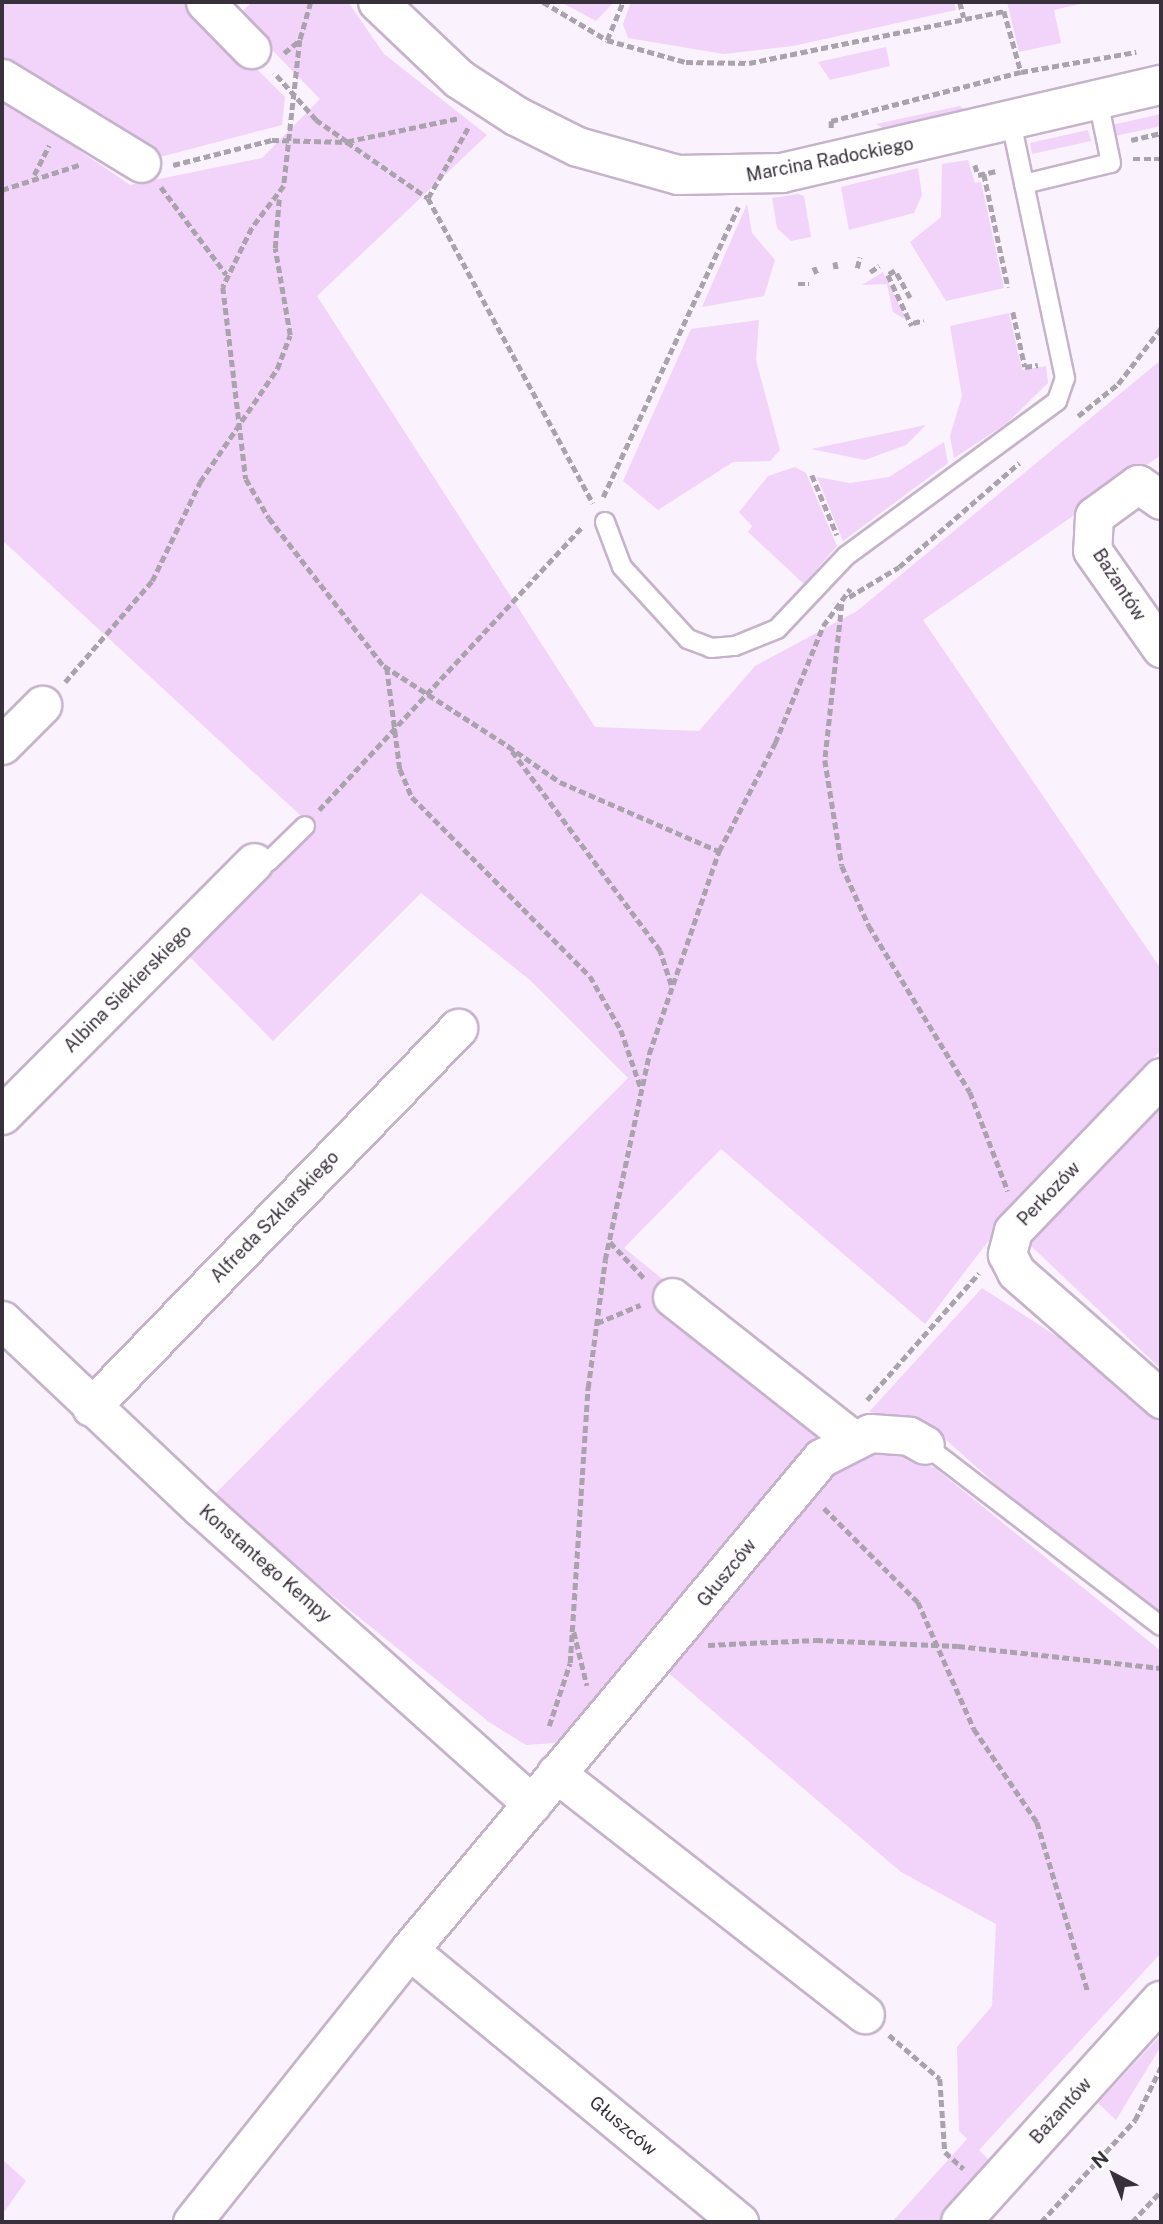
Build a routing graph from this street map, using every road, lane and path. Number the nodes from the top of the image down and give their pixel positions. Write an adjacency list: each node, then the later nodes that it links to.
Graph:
1 (205, 2): 9 (street)
2 (311, 2): 13 (path)
3 (377, 2): 15 (street, Marcina Radockiego)
4 (543, 2): 8 (path)
5 (623, 2): 8 (path)
6 (960, 2): 7 (path)
7 (964, 18): 8 (path); 10 (path)
8 (607, 40)
9 (251, 49): 13 (path)
10 (1021, 72)
11 (2, 79): 20 (street)
12 (1161, 85): 14 (street, Marcina Radockiego)
13 (293, 94): 18 (path); 19 (path)
14 (1098, 100): 15 (street, Marcina Radockiego); 22 (lane)
15 (1011, 121): 22 (lane)
16 (862, 124): 17 (path)
17 (818, 134)
18 (290, 138): 19 (path); 20 (path); 25 (path)
19 (347, 142): 26 (path); 26 (path)
20 (143, 163): 23 (path); 34 (path)
21 (984, 174): 38 (path)
22 (1024, 184): 47 (lane)
23 (2, 190)
24 (741, 196): 46 (path)
25 (279, 198): 34 (path); 43 (path)
26 (428, 198): 46 (path)
27 (860, 257): 31 (path)
28 (835, 262): 32 (path)
29 (879, 266): 33 (path)
30 (814, 267): 35 (path)
31 (857, 268)
32 (837, 272)
33 (870, 272)
34 (226, 274): 43 (path)
35 (818, 276)
36 (798, 284): 37 (path)
37 (809, 284)
38 (1008, 287)
39 (909, 298): 41 (path)
40 (1013, 312): 42 (path)
41 (924, 320)
42 (1048, 363)
43 (239, 424): 50 (path); 52 (path)
44 (812, 475): 47 (path)
45 (1161, 500): 49 (street, Bażantów)
46 (601, 515): 47 (lane); 51 (path)
47 (846, 556): 48 (path)
48 (842, 603): 57 (path); 64 (path)
49 (1161, 648)
50 (386, 667): 51 (path); 53 (path)
51 (425, 696): 53 (path); 55 (path)
52 (43, 705): 54 (street)
53 (395, 728): 56 (path); 62 (path)
54 (2, 745)
55 (508, 746): 57 (path); 59 (path)
56 (304, 827): 58 (lane)
57 (719, 851): 59 (path)
58 (254, 862): 63 (street, Albina Siekierskiego)
59 (671, 986): 62 (path)
60 (458, 1028): 71 (street, Alfreda Szklarskiego)
61 (1161, 1077): 64 (street, Perkozów)
62 (642, 1091): 65 (path)
63 (2, 1115)
64 (1020, 1224): 66 (street, Perkozów)
65 (610, 1242): 67 (path); 69 (path)
66 (1010, 1263): 70 (street); 72 (path)
67 (672, 1297): 69 (path); 72 (street)
68 (2, 1320): 71 (street, Konstantego Kempy)
69 (596, 1323): 79 (path)
70 (1161, 1399)
71 (91, 1407): 81 (street, Konstantego Kempy)
72 (847, 1435): 73 (street); 74 (street, Głuszców)
73 (925, 1445): 75 (lane)
74 (801, 1480): 76 (path); 77 (street, Głuszców)
75 (1161, 1626)
76 (935, 1645): 77 (path); 78 (path); 83 (path)
77 (663, 1651): 80 (street, Głuszców)
78 (1161, 1668)
79 (546, 1732)
80 (556, 1773): 81 (street, Głuszców); 85 (street)
81 (532, 1804): 82 (street, Głuszców)
82 (409, 1950): 89 (street, Głuszców); 90 (street, Głuszców)
83 (1087, 1992)
84 (1161, 2001): 88 (street, Bażantów)
85 (865, 2014): 88 (path)
86 (1161, 2067): 92 (path)
87 (1161, 2191): 93 (path)
88 (989, 2192): 91 (street, Bażantów)
89 (192, 2222)
90 (739, 2222)
91 (961, 2222)
92 (1041, 2222)
93 (1132, 2222)

